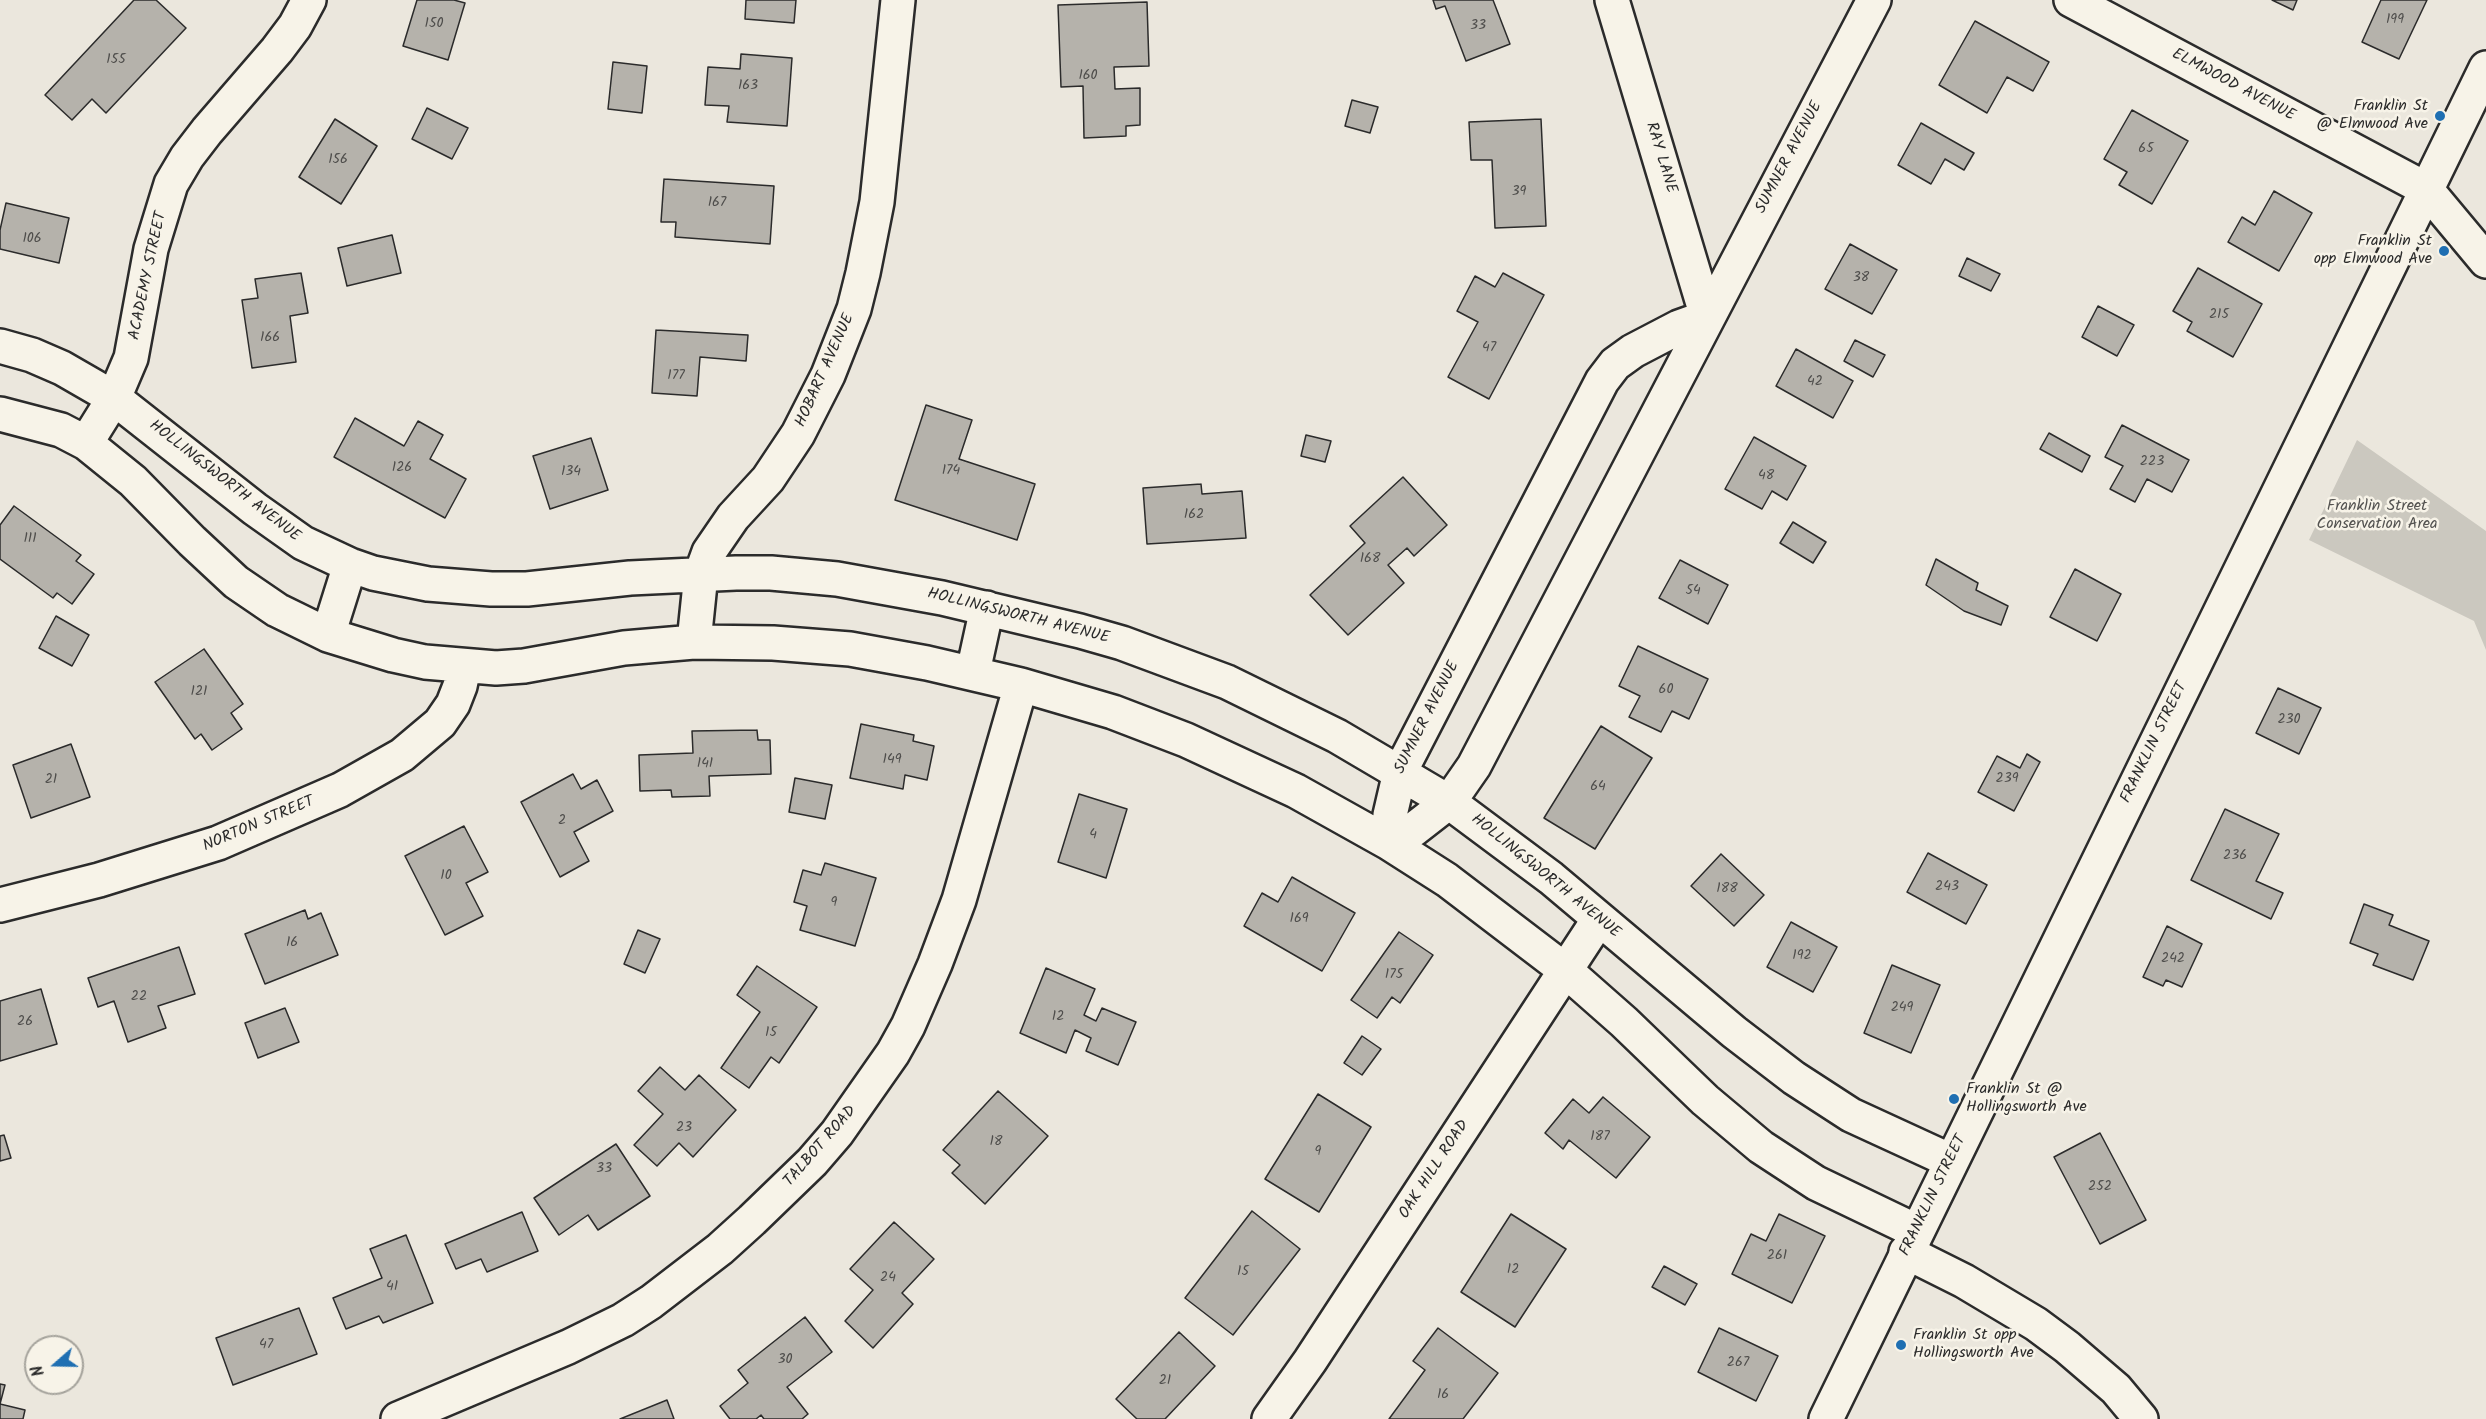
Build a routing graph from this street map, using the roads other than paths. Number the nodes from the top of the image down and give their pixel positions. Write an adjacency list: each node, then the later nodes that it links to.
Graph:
1 (309, 0): 11 (street, ACADEMY STREET)
2 (898, 0): 15 (street, HOBART AVENUE)
3 (1612, 0): 9 (street, RAY LANE)
4 (1874, 0): 9 (street, SUMNER AVENUE)
5 (2071, 0): 7 (street, ELMWOOD AVENUE)
6 (2486, 68): 7 (street, FRANKLIN STREET)
7 (2426, 189): 8 (street); 28 (street, FRANKLIN STREET)
8 (2486, 261)
9 (1707, 317): 22 (street, SUMNER AVENUE); 23 (street, SUMNER AVENUE)
10 (0, 346): 11 (street, HOLLINGSWORTH AVENUE)
11 (114, 398): 13 (street, ACADEMY STREET); 14 (street, HOLLINGSWORTH AVENUE)
12 (0, 414): 13 (street)
13 (86, 443): 17 (street)
14 (350, 566): 15 (street, HOLLINGSWORTH AVENUE); 17 (street)
15 (701, 574): 16 (street, HOLLINGSWORTH AVENUE); 18 (street, HOBART AVENUE)
16 (987, 608): 20 (street); 22 (street, HOLLINGSWORTH AVENUE)
17 (328, 634): 19 (street)
18 (694, 642): 19 (street); 20 (street)
19 (464, 667): 25 (street, NORTON STREET)
20 (973, 672): 21 (street)
21 (1021, 685): 24 (street); 30 (street, TALBOT ROAD)
22 (1400, 772): 23 (street, HOLLINGSWORTH AVENUE); 24 (street, SUMNER AVENUE)
23 (1449, 802): 24 (street, SUMNER AVENUE); 26 (street, HOLLINGSWORTH AVENUE)
24 (1389, 843): 27 (street)
25 (0, 905)
26 (1599, 919): 27 (street, OAK HILL ROAD); 28 (street, HOLLINGSWORTH AVENUE)
27 (1565, 970): 29 (street); 31 (street, OAK HILL ROAD)
28 (1951, 1161): 29 (street, FRANKLIN STREET)
29 (1911, 1242): 32 (street, FRANKLIN STREET); 33 (street)
30 (398, 1419)
31 (1269, 1419)
32 (1826, 1419)
33 (2141, 1419)

